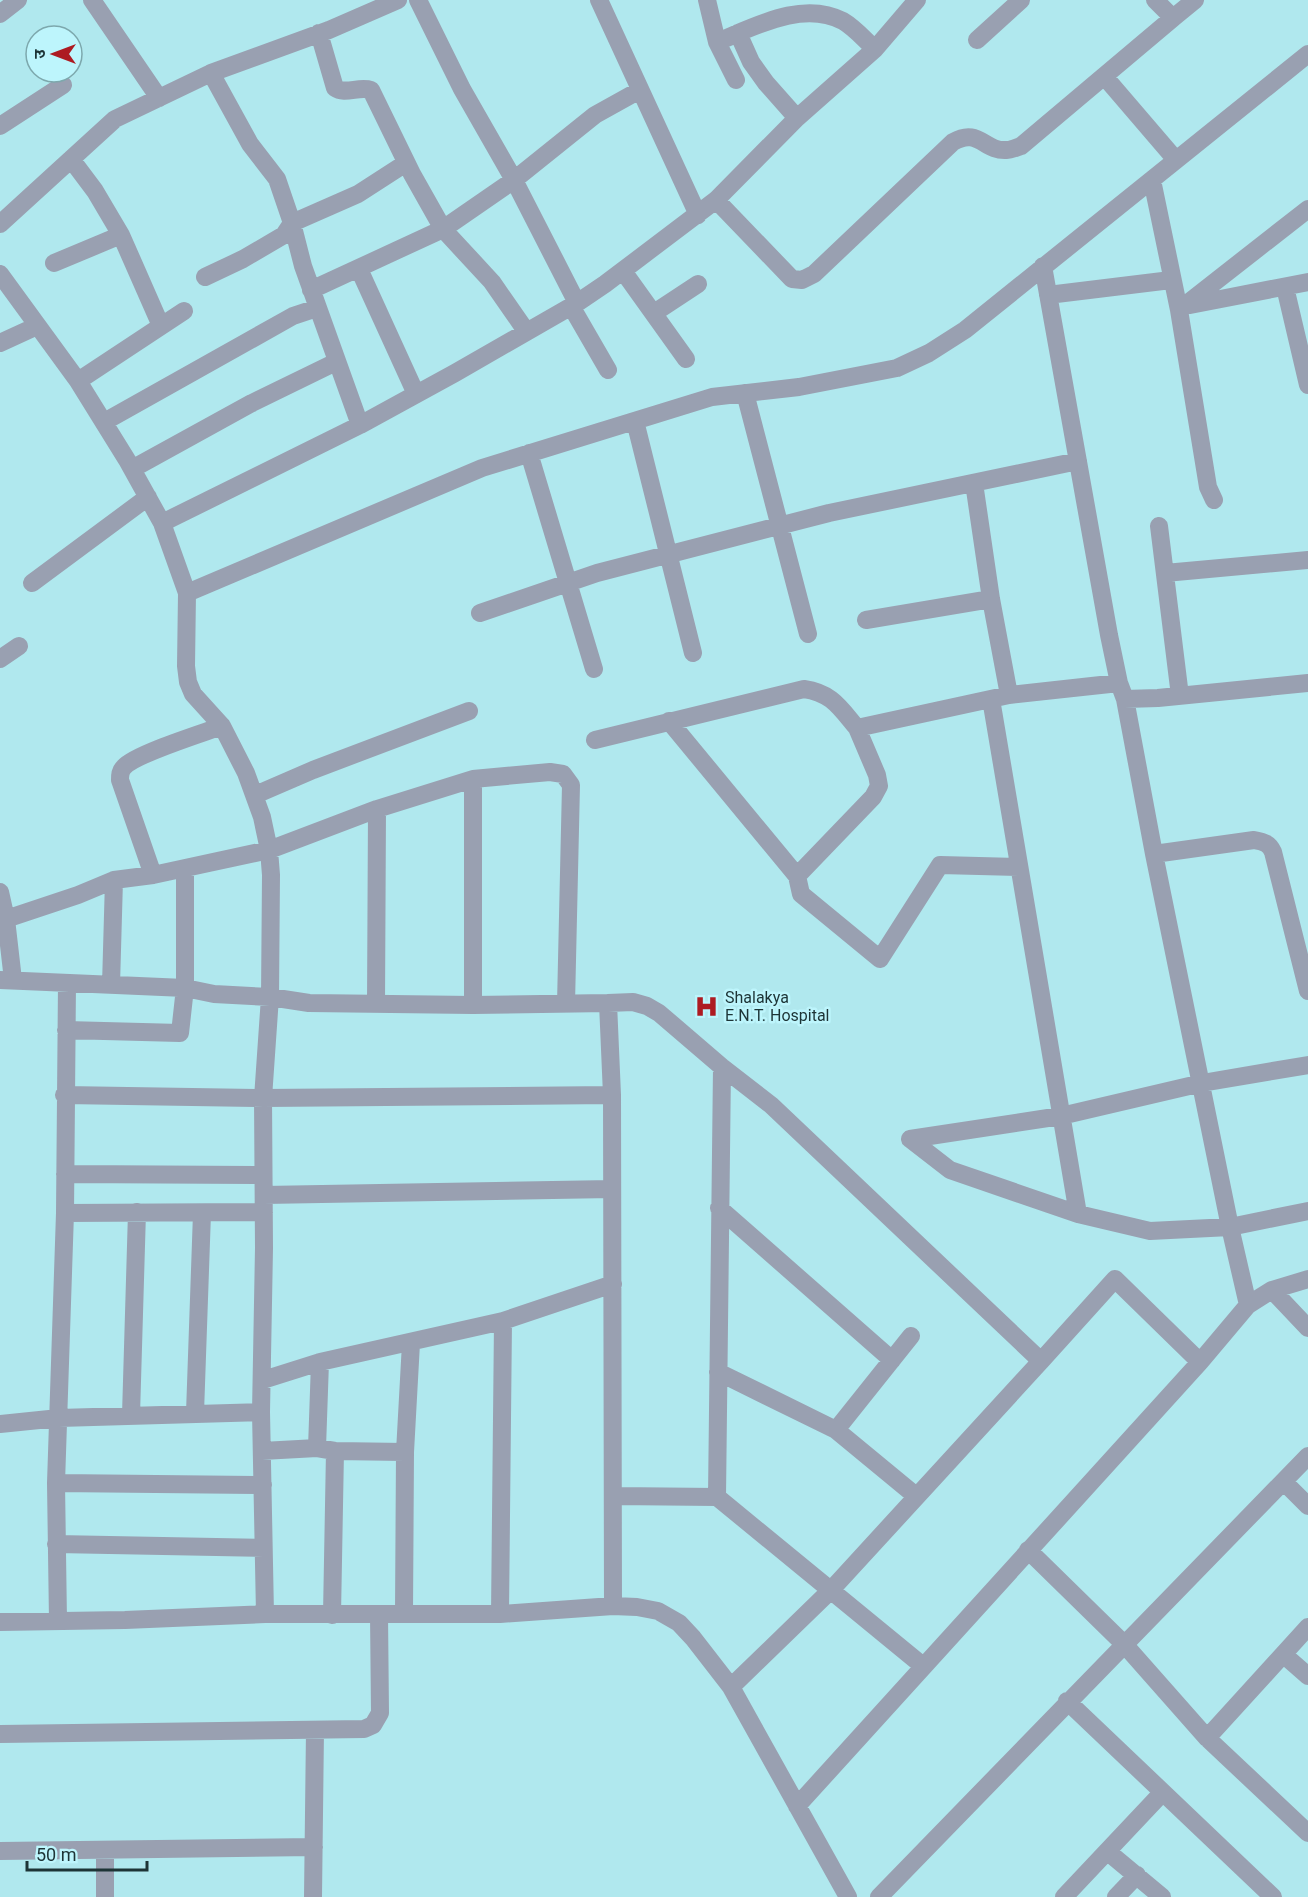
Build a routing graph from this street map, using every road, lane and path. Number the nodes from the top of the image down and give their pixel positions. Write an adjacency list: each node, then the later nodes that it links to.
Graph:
1 (92, 0): 22 (street)
2 (398, 0): 11 (street)
3 (418, 0): 28 (street)
4 (599, 0): 21 (street)
5 (707, 0): 14 (street)
6 (917, 0): 15 (street)
7 (1155, 0): 10 (street)
8 (1195, 0): 10 (street)
9 (1010, 3): 13 (street)
10 (1173, 18): 18 (street)
11 (319, 33): 17 (street); 27 (street)
12 (738, 33): 14 (street); 15 (street); 23 (street)
13 (977, 40)
14 (717, 42): 19 (street)
15 (874, 49): 23 (street)
16 (1308, 54): 26 (street)
17 (211, 73): 22 (street); 33 (street)
18 (1104, 76): 26 (street); 30 (street)
19 (736, 80)
20 (63, 84): 24 (street)
21 (640, 90): 28 (street); 32 (street)
22 (159, 98): 25 (street)
23 (797, 118): 30 (street)
24 (0, 126)
25 (71, 159): 34 (street); 36 (street)
26 (1176, 160): 29 (street)
27 (406, 163): 33 (street); 35 (street)
28 (514, 180): 35 (street); 49 (street)
29 (1152, 180): 38 (street); 43 (street)
30 (716, 200): 32 (street)
31 (1308, 209): 51 (street)
32 (698, 214): 40 (street)
33 (292, 223): 42 (street); 47 (street)
34 (0, 224)
35 (444, 230): 39 (street); 56 (street)
36 (121, 235): 37 (street); 55 (street)
37 (54, 263)
38 (1043, 266): 48 (street); 64 (street)
39 (359, 269): 47 (street); 63 (street)
40 (623, 271): 49 (street); 53 (street)
41 (0, 274): 54 (street)
42 (205, 278)
43 (1171, 280): 48 (street); 51 (street)
44 (1308, 282): 46 (street)
45 (698, 284): 53 (street)
46 (1285, 287): 51 (street); 62 (street)
47 (311, 290): 50 (street)
48 (1048, 295): 69 (street)
49 (574, 305): 56 (street); 60 (street)
50 (318, 308): 59 (street); 66 (street)
51 (1182, 308): 73 (street)
52 (184, 311): 55 (street)
53 (654, 313): 58 (street)
54 (37, 326): 57 (street); 61 (street)
55 (161, 326): 61 (street)
56 (526, 331): 63 (street)
57 (0, 343)
58 (686, 358)
59 (336, 362): 67 (street); 70 (street)
60 (608, 370)
61 (78, 381): 66 (street)
62 (1308, 385)
63 (416, 393): 67 (street)
64 (745, 393): 65 (street); 75 (street)
65 (635, 421): 68 (street); 77 (street)
66 (104, 422): 70 (street)
67 (360, 425): 74 (street)
68 (529, 453): 81 (street); 82 (street)
69 (1078, 461): 71 (street); 92 (street)
70 (132, 469): 72 (street)
71 (974, 483): 75 (street); 83 (street)
72 (148, 497): 74 (street); 80 (street)
73 (1214, 500)
74 (162, 523): 82 (street)
75 (780, 526): 77 (street); 86 (street)
76 (1159, 526): 79 (street)
77 (667, 555): 81 (street); 88 (street)
78 (1308, 560): 79 (street)
79 (1165, 573): 94 (street)
80 (32, 583)
81 (567, 584): 84 (street); 90 (street)
82 (187, 593): 98 (street)
83 (991, 598): 85 (street); 93 (street)
84 (480, 613)
85 (866, 620)
86 (808, 634)
87 (20, 646): 89 (street)
88 (693, 653)
89 (0, 659)
90 (594, 669)
91 (1308, 683): 94 (street)
92 (1122, 692): 93 (street); 94 (street); 105 (street)
93 (1009, 695): 95 (street)
94 (1180, 696)
95 (991, 699): 99 (street); 106 (street)
96 (469, 711): 102 (street)
97 (669, 721): 99 (street); 100 (street); 109 (street)
98 (219, 722): 102 (street); 108 (street)
99 (857, 728): 109 (street)
100 (595, 740)
101 (473, 778): 103 (street); 121 (street); 122 (street)
102 (255, 795): 104 (street)
103 (377, 809): 104 (street); 120 (street)
104 (269, 850): 107 (street); 118 (street)
105 (1154, 854): 117 (street); 126 (street)
106 (1019, 867): 109 (street); 130 (street)
107 (185, 868): 108 (street); 116 (street)
108 (153, 875): 110 (street)
109 (797, 876)
110 (114, 880): 112 (street); 115 (street)
111 (0, 892): 112 (street)
112 (6, 919): 113 (street)
113 (6, 980): 114 (street)
114 (67, 983): 115 (street); 123 (street)
115 (111, 986): 116 (street)
116 (185, 988): 118 (street); 123 (street)
117 (1308, 991)
118 (270, 997): 120 (street); 129 (street)
119 (608, 1003): 121 (street); 125 (street); 128 (street)
120 (376, 1004): 122 (street)
121 (566, 1004): 122 (street)
122 (473, 1005)
123 (66, 1030): 127 (street)
124 (1308, 1065): 126 (street)
125 (722, 1067): 135 (street); 151 (street)
126 (1202, 1083): 130 (street); 141 (street)
127 (64, 1095): 129 (street); 131 (street)
128 (612, 1095): 129 (street); 133 (street)
129 (263, 1098): 132 (street)
130 (1061, 1116): 140 (street); 140 (street)
131 (65, 1174): 132 (street); 139 (street)
132 (263, 1175): 134 (street)
133 (612, 1189): 134 (street); 143 (street)
134 (264, 1203): 138 (street); 155 (street)
135 (719, 1208): 150 (street); 154 (street)
136 (1308, 1211): 141 (street)
137 (137, 1212): 138 (street); 139 (street); 158 (street)
138 (202, 1213): 157 (street)
139 (65, 1214): 159 (street)
140 (1078, 1214): 141 (street)
141 (1231, 1231): 145 (street)
142 (1308, 1279): 144 (street)
143 (613, 1284): 146 (street); 169 (street)
144 (1272, 1290): 145 (street); 147 (street)
145 (1248, 1305): 153 (street)
146 (503, 1321): 149 (street); 181 (street)
147 (1308, 1328)
148 (911, 1335): 150 (street)
149 (411, 1343): 152 (street); 164 (street)
150 (892, 1360): 161 (street)
151 (1041, 1361): 153 (street); 170 (street)
152 (320, 1362): 155 (street); 162 (street)
153 (1200, 1362): 175 (street)
154 (718, 1372): 161 (street); 171 (street)
155 (263, 1380): 156 (street)
156 (261, 1412): 157 (street); 163 (street)
157 (195, 1413): 158 (street)
158 (131, 1415): 159 (street)
159 (59, 1418): 160 (street); 167 (street)
160 (0, 1424)
161 (836, 1430): 170 (street)
162 (326, 1450): 163 (street); 164 (street); 182 (street)
163 (262, 1451): 168 (street)
164 (405, 1452): 178 (street)
165 (1308, 1456): 166 (street)
166 (1284, 1482): 172 (street); 186 (street)
167 (56, 1483): 168 (street); 173 (street)
168 (263, 1485): 174 (street)
169 (614, 1496): 171 (street); 177 (street)
170 (916, 1496): 176 (street)
171 (717, 1497): 176 (street)
172 (1308, 1506)
173 (56, 1544): 174 (street); 183 (street)
174 (263, 1548): 179 (street)
175 (1028, 1550): 186 (street); 188 (street)
176 (831, 1590): 188 (street); 190 (street)
177 (613, 1606): 181 (street); 190 (street)
178 (404, 1613): 180 (street); 181 (street)
179 (265, 1614): 182 (street); 183 (street)
180 (379, 1614): 182 (street); 192 (street)
181 (501, 1614)
182 (332, 1615)
183 (58, 1621): 184 (street)
184 (0, 1622)
185 (1308, 1627): 187 (street)
186 (1124, 1644): 191 (street); 194 (street)
187 (1284, 1655): 189 (street); 194 (street)
188 (923, 1666): 196 (street)
189 (1308, 1676)
190 (731, 1687): 196 (street)
191 (1067, 1701): 195 (street); 206 (street)
192 (315, 1730): 193 (street); 198 (street)
193 (0, 1734)
194 (1207, 1738): 197 (street)
195 (1162, 1793): 201 (street); 210 (street)
196 (797, 1806): 205 (street)
197 (1308, 1833)
198 (314, 1847): 199 (street); 204 (street)
199 (105, 1850): 200 (street); 203 (street)
200 (0, 1851)
201 (1108, 1852): 202 (street); 207 (street)
202 (1137, 1875): 208 (street); 209 (street)
203 (105, 1897)
204 (313, 1897)
205 (848, 1897)
206 (879, 1897)
207 (1064, 1897)
208 (1116, 1897)
209 (1162, 1897)
210 (1273, 1897)

